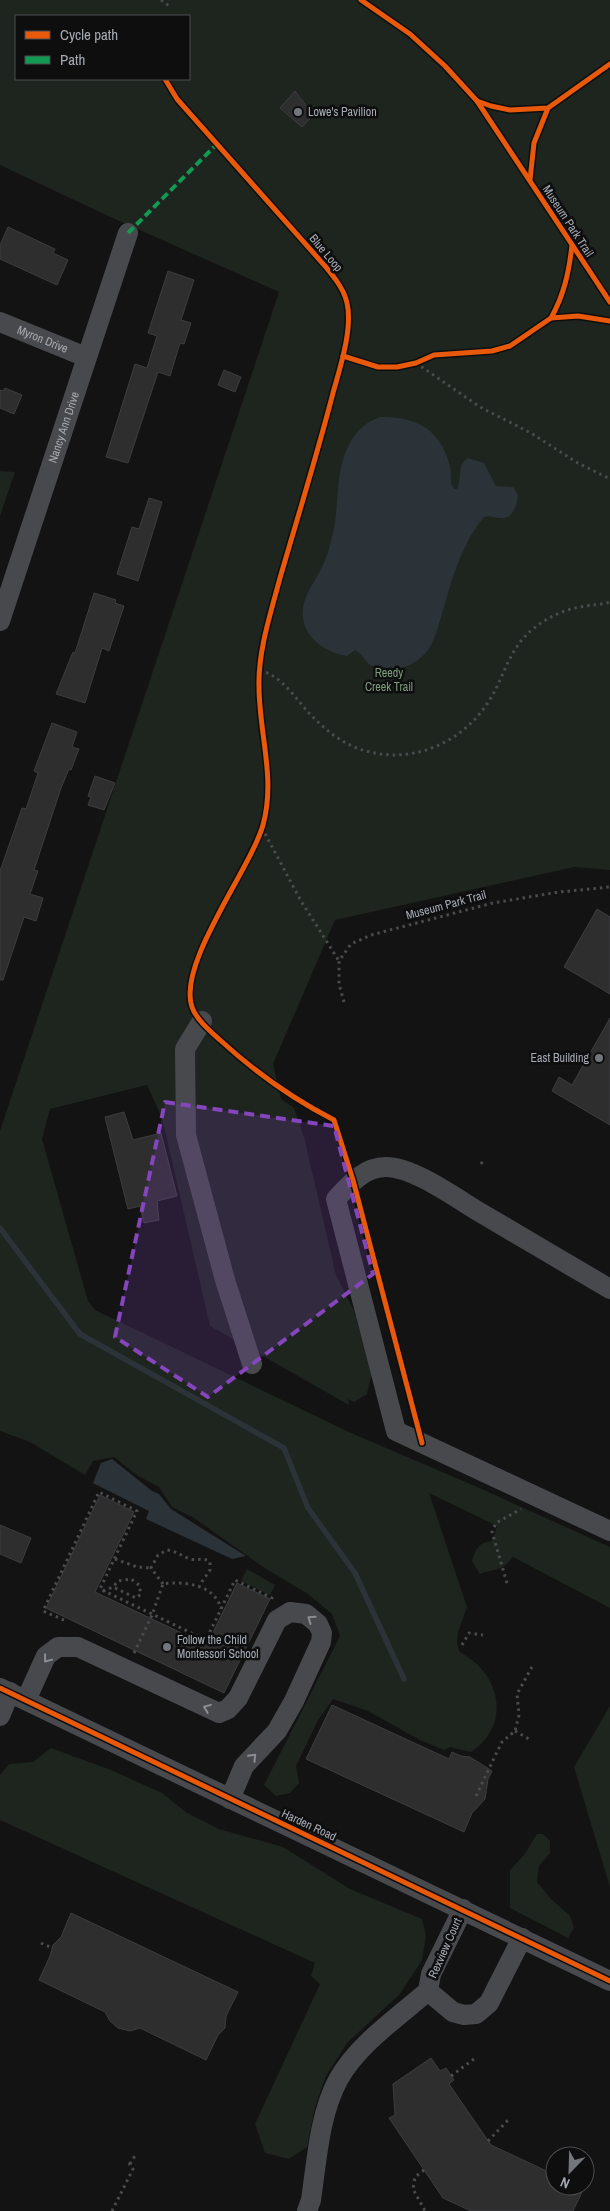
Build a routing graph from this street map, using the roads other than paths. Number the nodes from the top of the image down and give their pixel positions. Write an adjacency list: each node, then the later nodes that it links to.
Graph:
1 (128, 233): 3 (street, Nancy Ann Drive)
2 (0, 322): 3 (street, Myron Drive)
3 (86, 357): 4 (street, Nancy Ann Drive)
4 (0, 621)
5 (202, 1021): 7 (street)
6 (610, 1289): 8 (street)
7 (252, 1364)
8 (610, 1531)
9 (12, 1693): 10 (street); 11 (street, Harden Road); 11 (street, one-way to 9)
10 (0, 1716)
11 (230, 1799): 12 (street, Harden Road)
12 (463, 1909): 13 (street, Harden Road); 15 (street, Rexview Court)
13 (522, 1938): 14 (street, Harden Road); 15 (street, Rexview Court)
14 (610, 1981)
15 (428, 1991): 16 (street)
16 (307, 2211)

